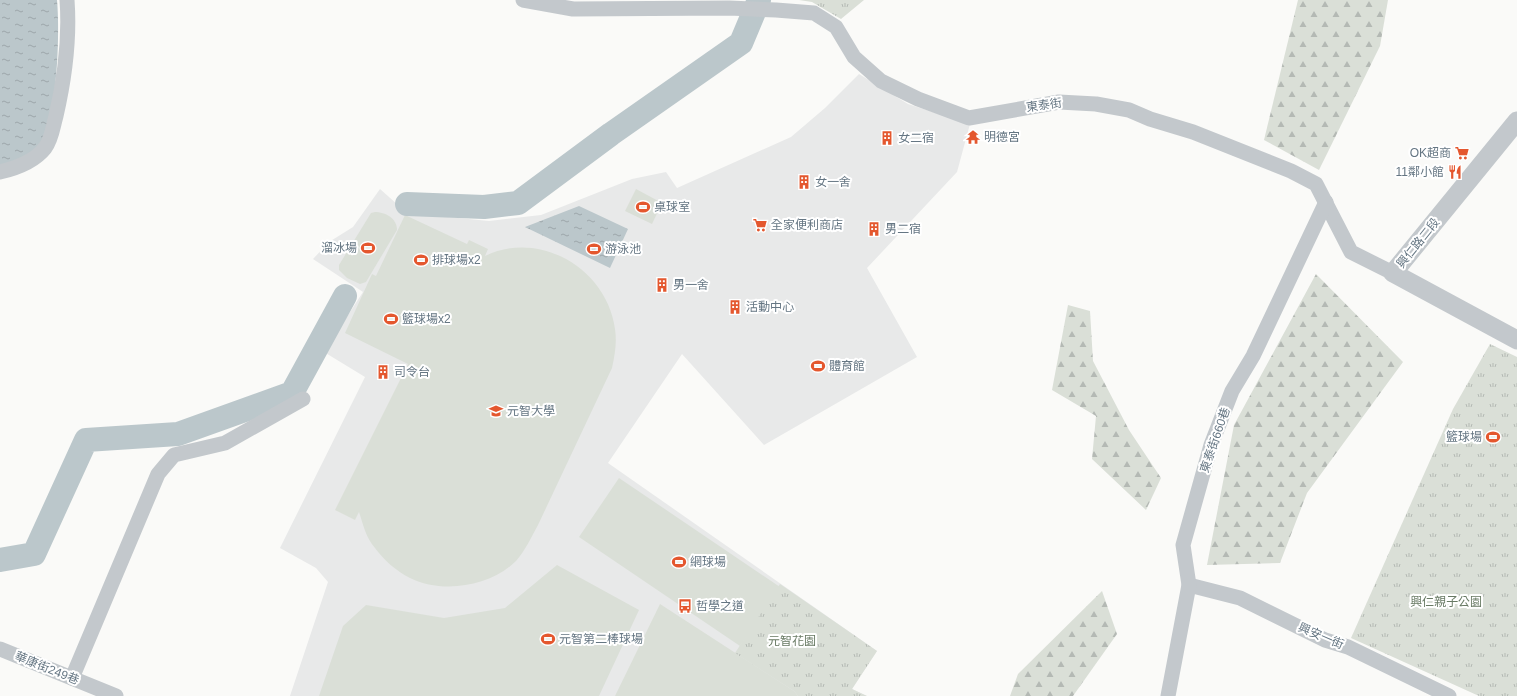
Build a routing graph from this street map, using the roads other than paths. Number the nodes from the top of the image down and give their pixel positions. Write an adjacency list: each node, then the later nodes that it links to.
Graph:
1 (67, 0): 4 (street)
2 (523, 0): 5 (street, 東泰街)
3 (1517, 122): 6 (street, 興仁路二段)
4 (0, 172)
5 (1326, 202): 6 (street, 東泰街); 9 (street, 東泰街660巷)
6 (1393, 274): 7 (street, 興仁路二段)
7 (1517, 340)
8 (303, 399): 11 (street)
9 (1189, 585): 12 (street, 興安一街); 14 (street, 東泰街660巷)
10 (0, 649): 11 (street, 華康街249巷)
11 (72, 678): 13 (street, 華康街249巷)
12 (1441, 694)
13 (116, 696)
14 (1168, 696)

